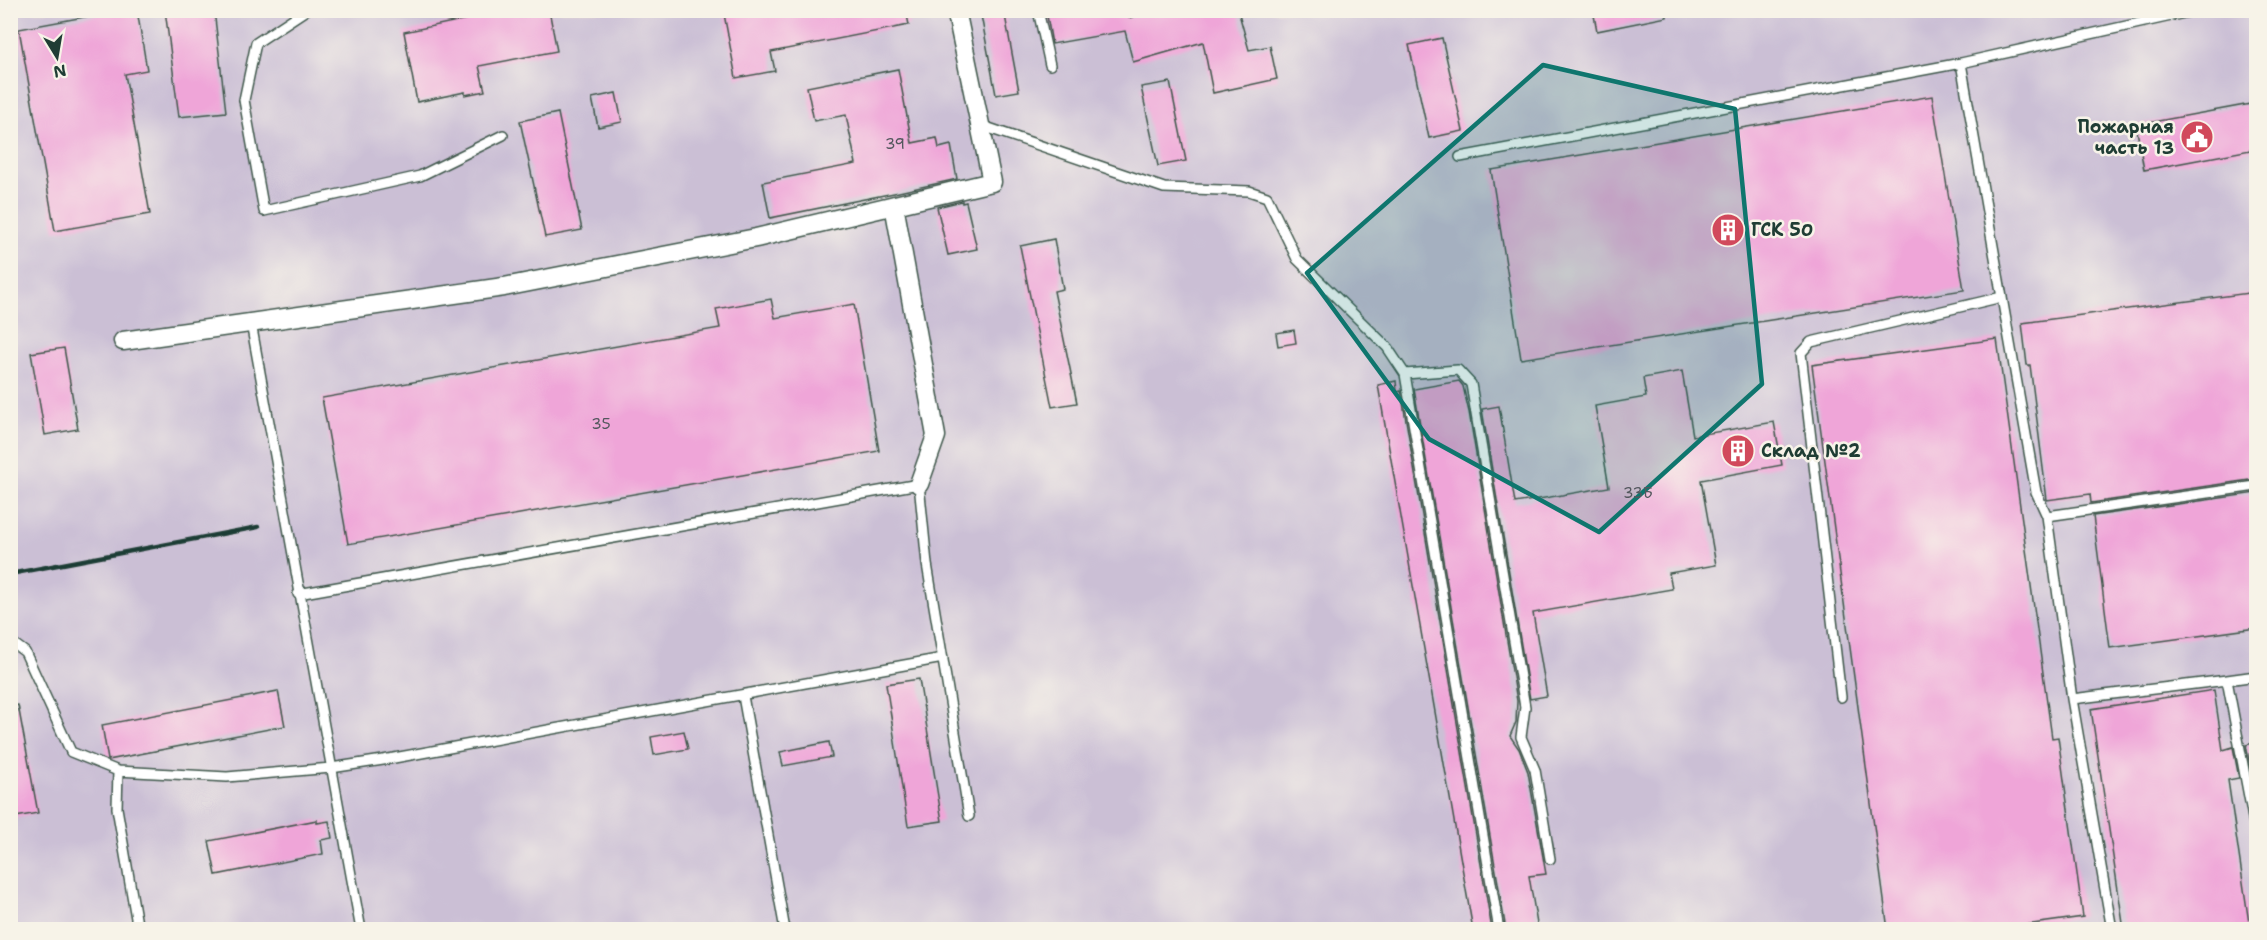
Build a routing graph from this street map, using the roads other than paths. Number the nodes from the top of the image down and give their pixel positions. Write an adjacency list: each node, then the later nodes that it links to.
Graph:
1 (306, 10): 8 (lane)
2 (956, 10): 7 (street)
3 (1038, 10): 6 (lane)
4 (2198, 10): 5 (lane)
5 (1960, 63): 9 (lane); 11 (lane)
6 (1050, 65)
7 (980, 125): 10 (street); 14 (lane)
8 (502, 135)
9 (1460, 157)
10 (894, 205): 12 (street); 15 (street)
11 (2002, 297): 17 (lane); 24 (lane)
12 (250, 323): 13 (street); 18 (lane)
13 (123, 341)
14 (1405, 374): 30 (lane); 34 (lane)
15 (918, 484): 18 (lane); 20 (lane)
16 (2256, 486): 17 (lane)
17 (2047, 516): 25 (lane)
18 (298, 594): 26 (lane)
19 (10, 641): 27 (lane)
20 (943, 658): 23 (lane); 28 (lane)
21 (2256, 676): 22 (lane)
22 (2227, 680): 25 (lane); 29 (lane)
23 (743, 696): 26 (lane); 33 (lane)
24 (1842, 697)
25 (2072, 699): 35 (lane)
26 (331, 768): 27 (lane); 32 (lane)
27 (118, 771): 31 (lane)
28 (969, 816)
29 (2256, 834)
30 (1550, 859)
31 (138, 930)
32 (361, 930)
33 (785, 930)
34 (1499, 930)
35 (2112, 930)

